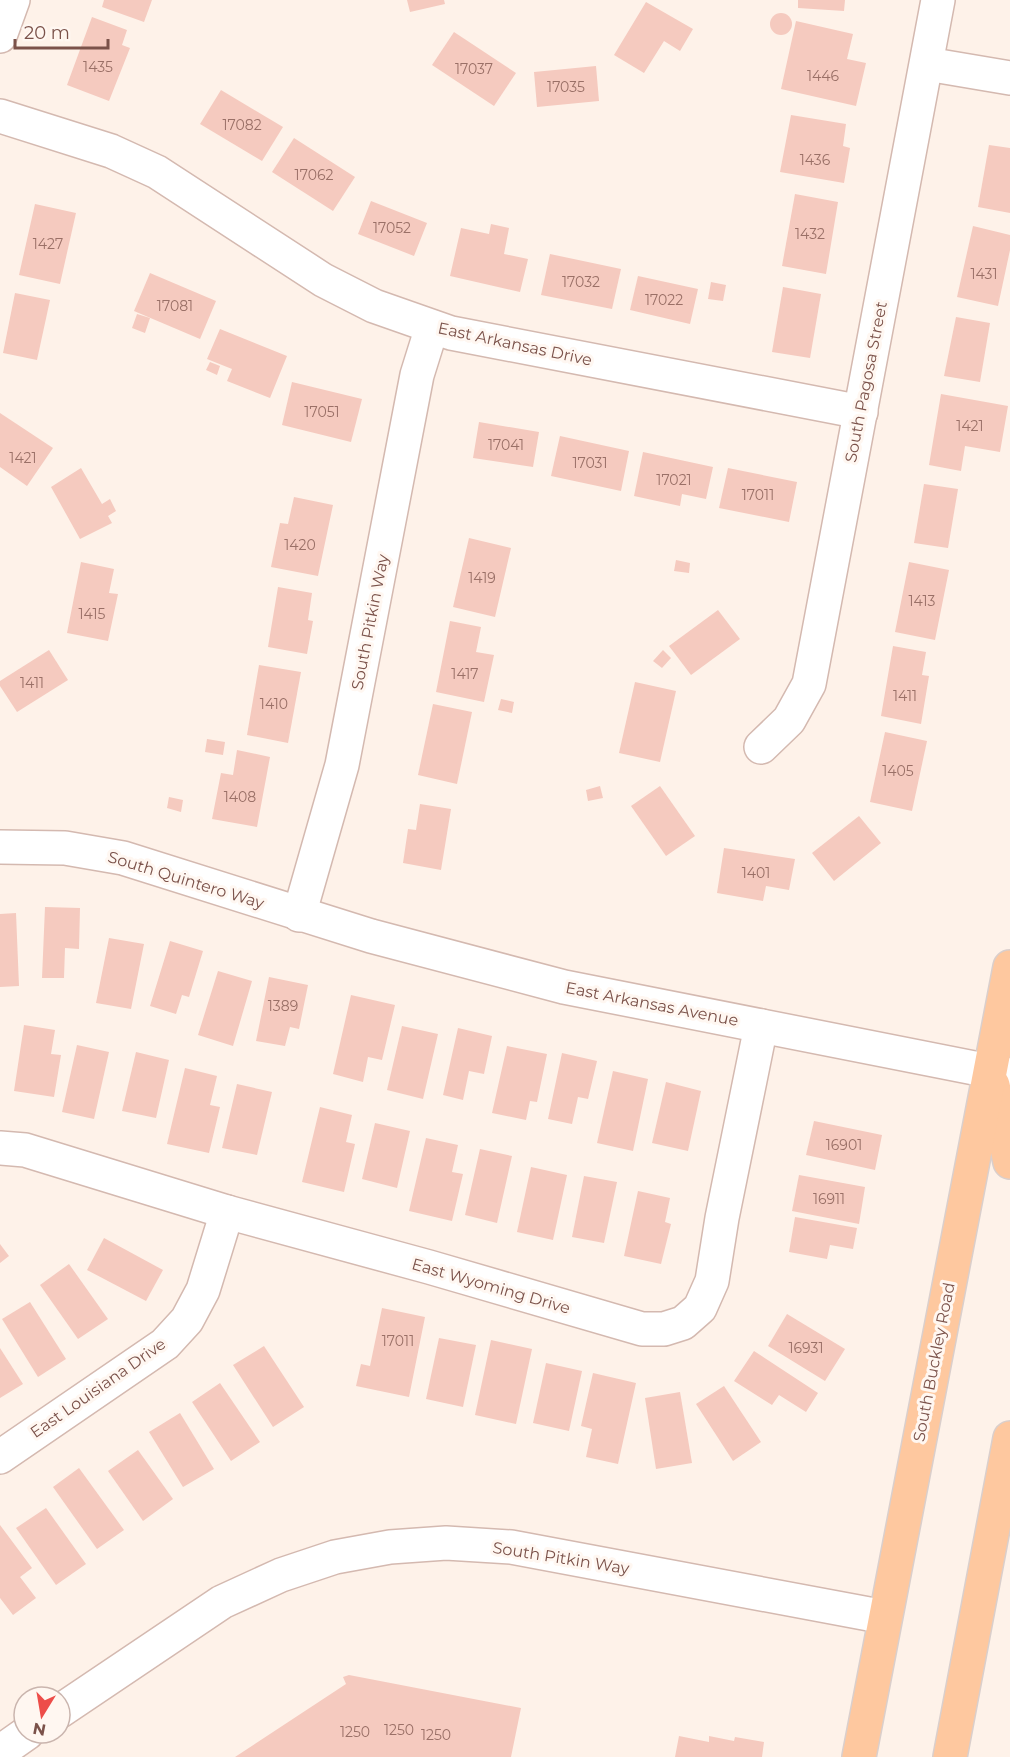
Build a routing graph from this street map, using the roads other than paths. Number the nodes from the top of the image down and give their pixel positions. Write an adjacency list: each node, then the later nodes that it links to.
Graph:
1 (13, 0): 3 (street)
2 (938, 0): 4 (street, South Pagosa Street)
3 (0, 36)
4 (927, 64): 5 (street); 8 (street, South Pagosa Street)
5 (1010, 78)
6 (0, 116): 7 (street, East Arkansas Drive)
7 (432, 327): 8 (street, East Arkansas Drive); 11 (street, South Pitkin Way)
8 (861, 412): 9 (street, South Pagosa Street)
9 (761, 747)
10 (0, 847): 11 (street, South Quintero Way)
11 (299, 915): 13 (street, East Arkansas Avenue)
12 (1010, 967): 14 (main road, South Buckley Road)
13 (760, 1026): 14 (street, East Arkansas Avenue); 17 (street, East Wyoming Drive)
14 (1000, 1073): 16 (main road); 20 (main road, South Buckley Road)
15 (0, 1148): 17 (street, East Wyoming Drive)
16 (1010, 1162)
17 (227, 1212): 19 (street, East Louisiana Drive)
18 (1010, 1438): 23 (main road)
19 (0, 1457)
20 (885, 1617): 21 (street, South Pitkin Way); 22 (main road, South Buckley Road)
21 (72, 1703)
22 (859, 1757)
23 (950, 1757)

